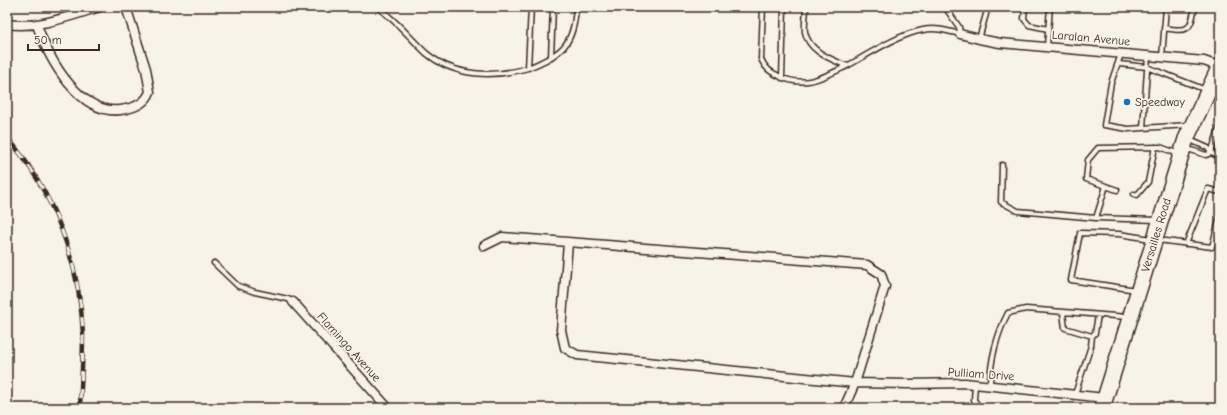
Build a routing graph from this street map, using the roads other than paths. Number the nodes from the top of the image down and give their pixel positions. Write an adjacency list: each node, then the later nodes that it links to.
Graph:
1 (100, 7): 17 (street)
2 (126, 7): 17 (street)
3 (377, 7): 31 (lane)
4 (531, 7): 31 (lane)
5 (553, 7): 25 (lane)
6 (576, 7): 25 (lane)
7 (762, 7): 32 (lane)
8 (784, 7): 32 (lane)
9 (806, 7): 28 (lane)
10 (945, 7): 20 (lane)
11 (988, 7): 21 (lane)
12 (1025, 7): 19 (lane)
13 (1050, 7): 19 (lane)
14 (1166, 7): 18 (lane)
15 (1195, 7): 18 (lane)
16 (7, 24): 17 (street)
17 (37, 26)
18 (1164, 28): 26 (lane)
19 (1048, 29): 22 (lane)
20 (960, 34): 21 (street, Laralan Avenue); 28 (lane)
21 (979, 39): 22 (street, Laralan Avenue)
22 (1047, 46): 23 (street, Laralan Avenue)
23 (1121, 53): 24 (street, Laralan Avenue); 27 (lane)
24 (1148, 55): 26 (street, Laralan Avenue); 30 (lane)
25 (551, 57): 31 (lane)
26 (1162, 57): 29 (street, Laralan Avenue)
27 (1119, 64): 30 (lane); 35 (lane)
28 (847, 66): 32 (lane)
29 (1220, 66): 33 (highway, Versailles Road)
30 (1147, 67): 33 (lane); 35 (lane)
31 (528, 68)
32 (782, 78)
33 (1208, 91): 36 (highway, Versailles Road)
34 (1220, 126): 38 (lane)
35 (1143, 128): 36 (lane)
36 (1186, 142): 37 (lane); 38 (lane); 38 (lane); 47 (highway, Versailles Road)
37 (1155, 147): 41 (lane); 44 (lane)
38 (1211, 153): 39 (lane)
39 (1220, 157)
40 (1002, 165): 46 (lane)
41 (1106, 186): 42 (lane); 46 (lane)
42 (1117, 190)
43 (1220, 192): 50 (lane)
44 (1134, 194)
45 (1220, 216): 50 (lane)
46 (1096, 218): 47 (lane)
47 (1160, 220): 48 (highway, Versailles Road)
48 (1154, 239): 50 (lane); 53 (highway, Versailles Road); 53 (lane)
49 (568, 242): 51 (street); 59 (street, Pulliam Drive); 59 (street)
50 (1186, 244)
51 (484, 246)
52 (214, 263): 54 (lane)
53 (1138, 290): 57 (highway, Versailles Road)
54 (293, 302): 64 (street, Flamingo Avenue)
55 (1063, 313): 56 (lane); 58 (lane); 61 (lane)
56 (1098, 315): 57 (lane); 58 (lane)
57 (1130, 317): 63 (highway, Versailles Road)
58 (1092, 336): 62 (lane)
59 (855, 383): 60 (street, Pulliam Drive); 65 (street)
60 (975, 384): 61 (street, Pulliam Drive); 66 (lane)
61 (990, 386): 62 (street, Pulliam Drive)
62 (1075, 394): 63 (street, Pulliam Drive)
63 (1103, 403)
64 (388, 408)
65 (844, 408)
66 (980, 408)

